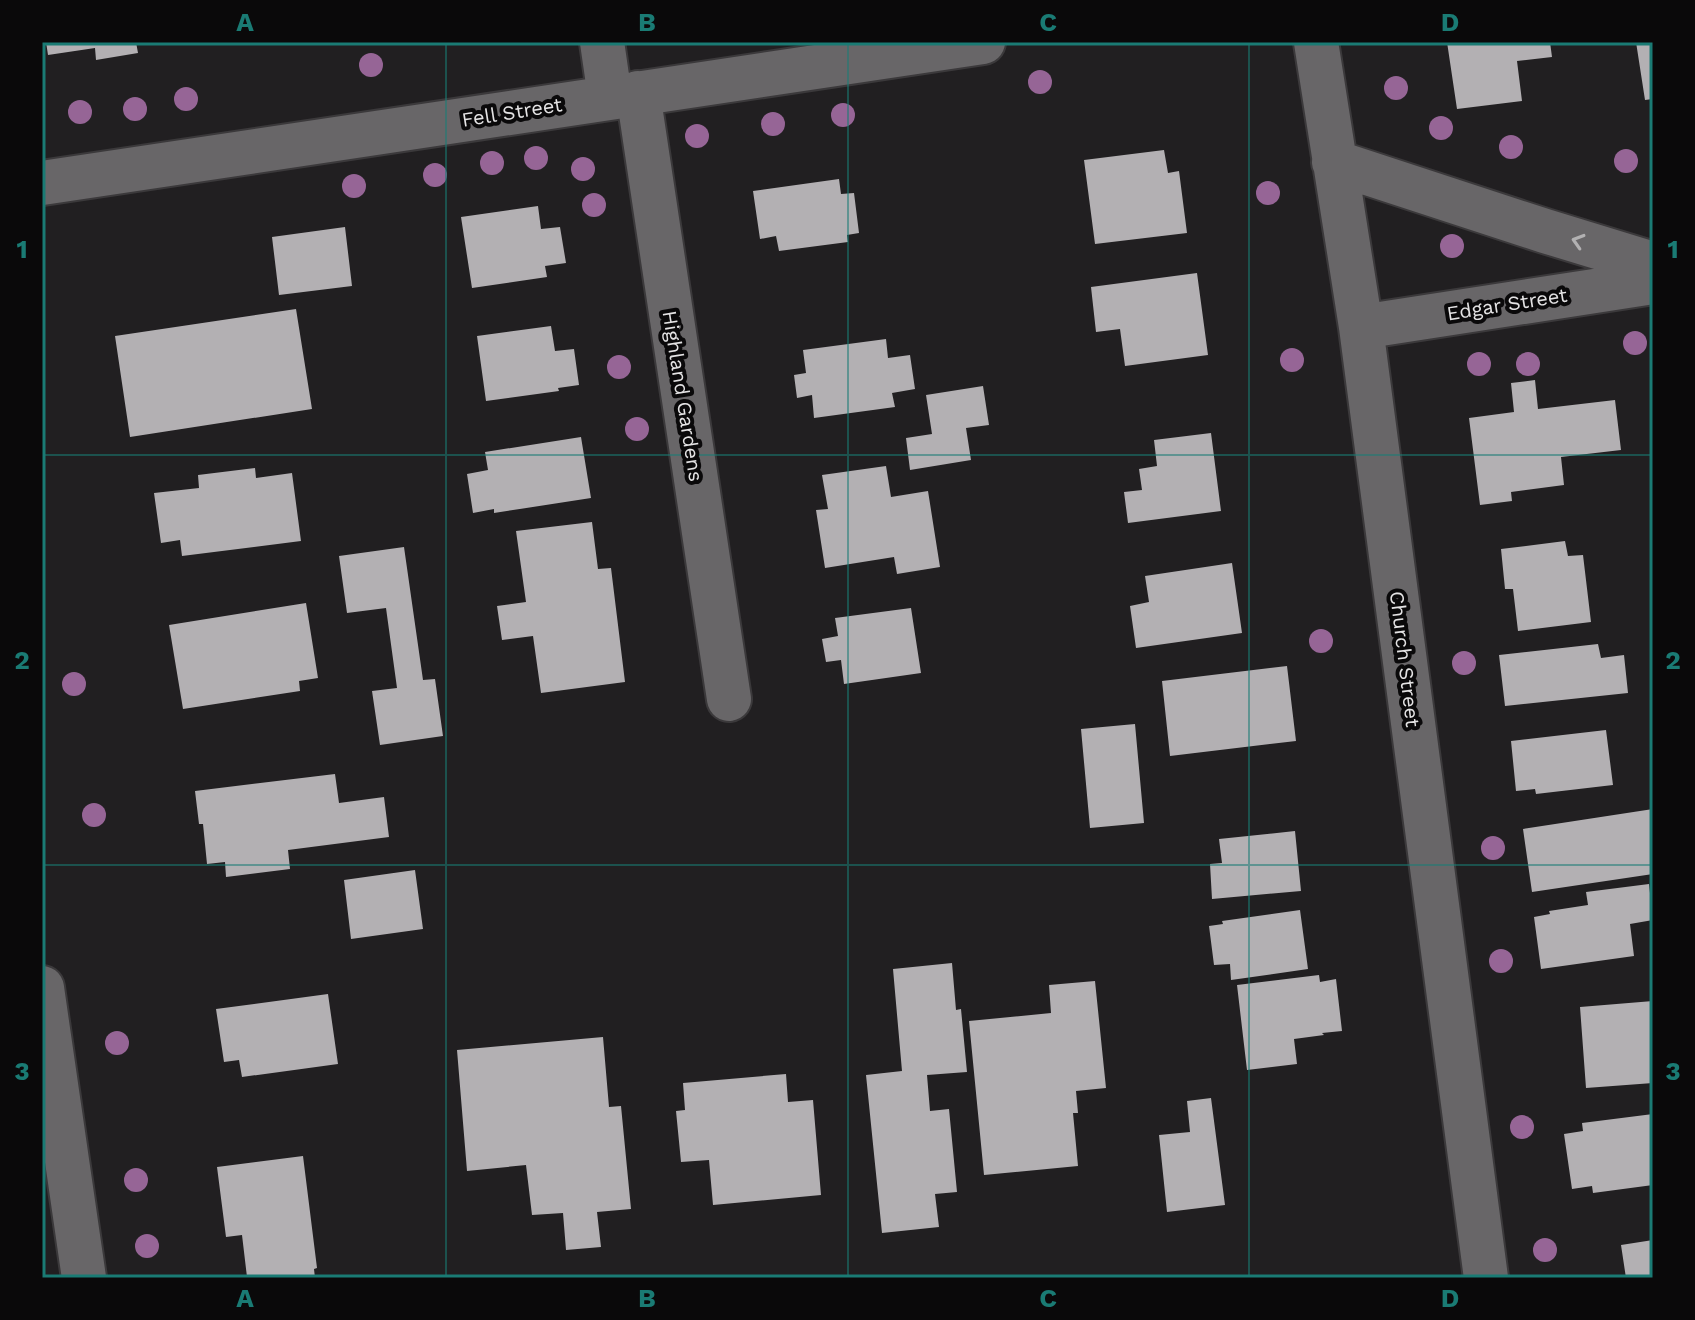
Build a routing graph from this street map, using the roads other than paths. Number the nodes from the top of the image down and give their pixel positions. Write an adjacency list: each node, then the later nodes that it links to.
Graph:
1 (602, 42): 4 (street, Highland Gardens)
2 (983, 42): 4 (street, Fell Street)
3 (1316, 42): 5 (street, Church Street)
4 (624, 95): 6 (street, Fell Street); 10 (street, Highland Gardens)
5 (1334, 162): 7 (street, one-way to 5); 9 (street, Church Street)
6 (42, 183)
7 (1653, 264)
8 (1653, 282): 9 (street, Edgar Street)
9 (1361, 327): 13 (street, Church Street)
10 (729, 699)
11 (42, 988): 12 (street)
12 (84, 1278)
13 (1486, 1278)

